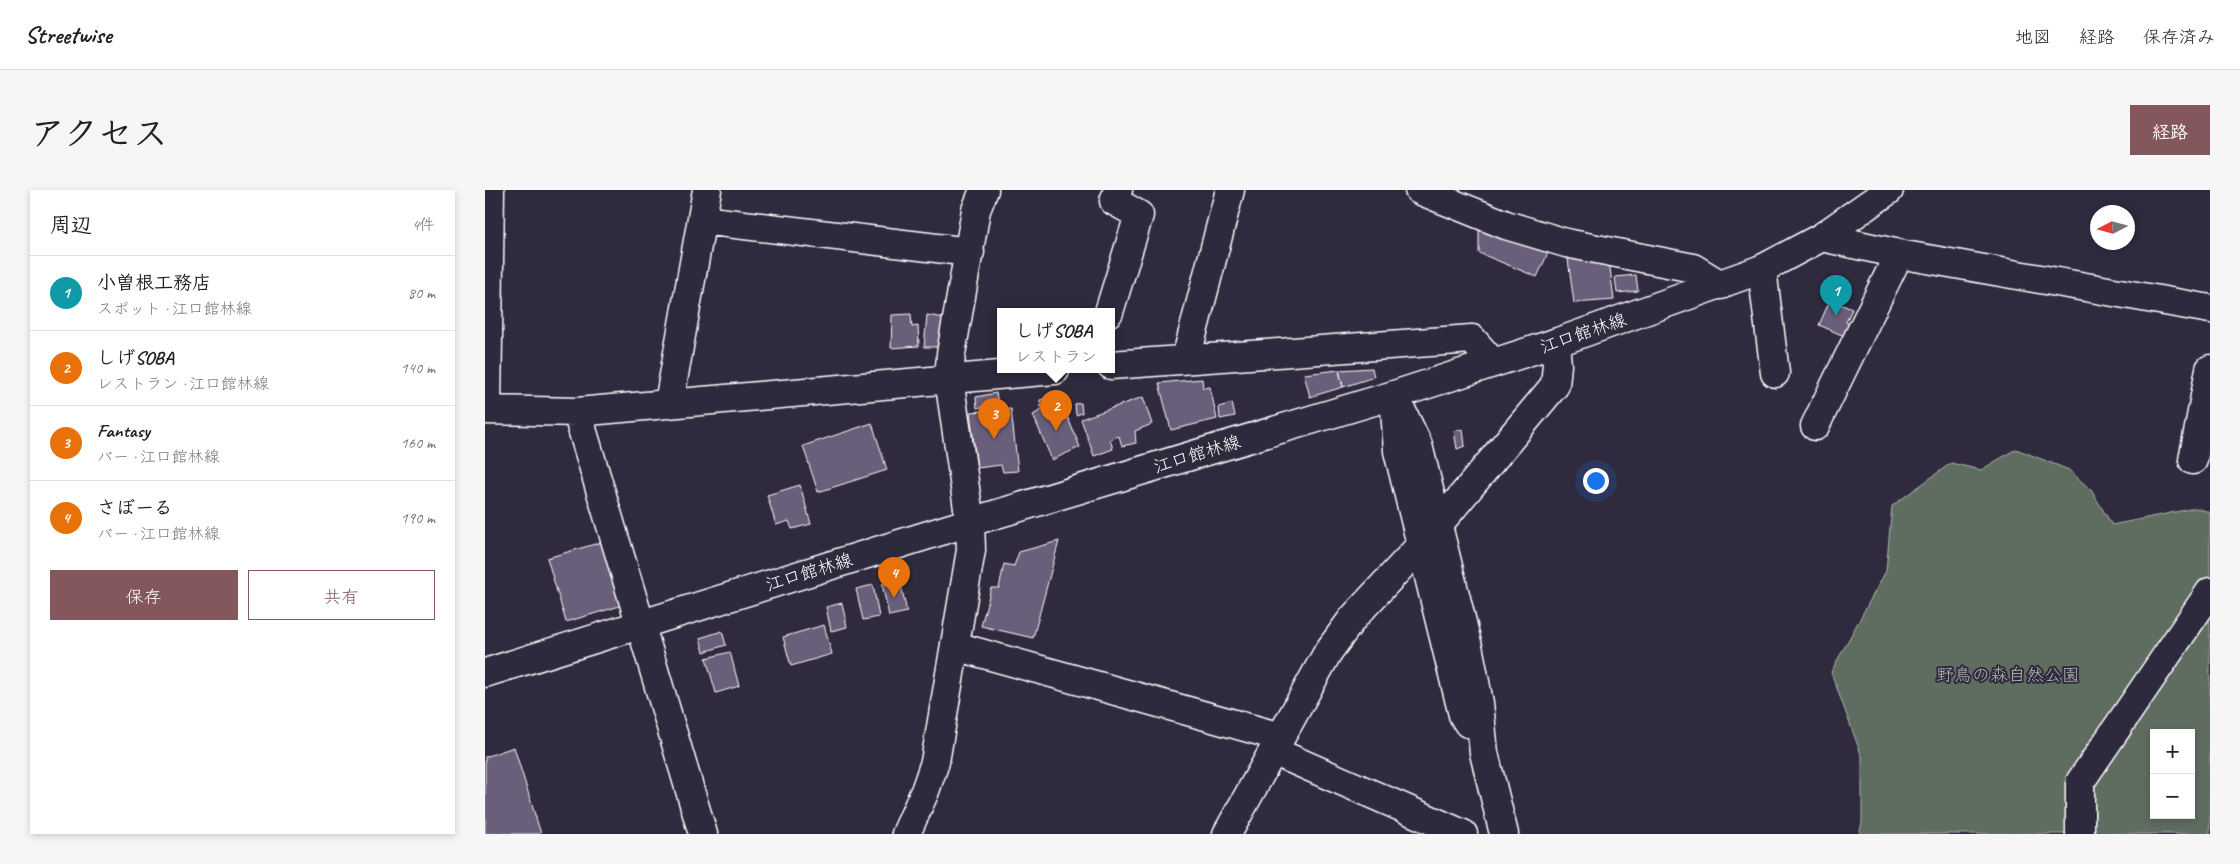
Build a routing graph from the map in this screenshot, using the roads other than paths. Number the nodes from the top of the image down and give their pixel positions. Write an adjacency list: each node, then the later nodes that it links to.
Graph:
1 (490, 190): 26 (street)
2 (707, 190): 8 (street)
3 (984, 190): 10 (street)
4 (1118, 190): 14 (street)
5 (1230, 190): 17 (street)
6 (1419, 190): 13 (street)
7 (1889, 190): 9 (street, 江口館林線)
8 (702, 220): 10 (street); 25 (street)
9 (1822, 237): 11 (street); 12 (street, 江口館林線)
10 (970, 252): 23 (street)
11 (1899, 254): 15 (street); 28 (street)
12 (1761, 269): 13 (street, 江口館林線); 22 (street)
13 (1721, 285): 16 (street, 江口館林線)
14 (1110, 308)
15 (2210, 309)
16 (1555, 343): 18 (street, 江口館林線); 31 (street)
17 (1186, 359): 18 (street); 19 (street)
18 (1493, 363): 24 (street, 江口館林線)
19 (1115, 365)
20 (2210, 368): 29 (street)
21 (1020, 373): 23 (street)
22 (1775, 373)
23 (949, 379): 25 (street); 30 (street)
24 (1394, 395): 30 (street, 江口館林線); 31 (street); 32 (street)
25 (669, 403): 27 (street)
26 (486, 410): 27 (street)
27 (577, 412): 34 (street)
28 (1815, 426)
29 (2193, 460)
30 (970, 522): 34 (street, 江口館林線); 35 (street)
31 (1438, 525): 38 (street)
32 (1420, 546): 37 (street); 38 (street)
33 (2210, 592): 44 (street)
34 (640, 625): 36 (street, 江口館林線); 39 (street)
35 (955, 646): 37 (street); 40 (street)
36 (485, 673)
37 (1277, 744): 41 (street); 42 (street)
38 (1484, 753): 43 (street)
39 (703, 834)
40 (906, 834)
41 (1227, 834)
42 (1463, 834)
43 (1504, 834)
44 (2080, 834)

